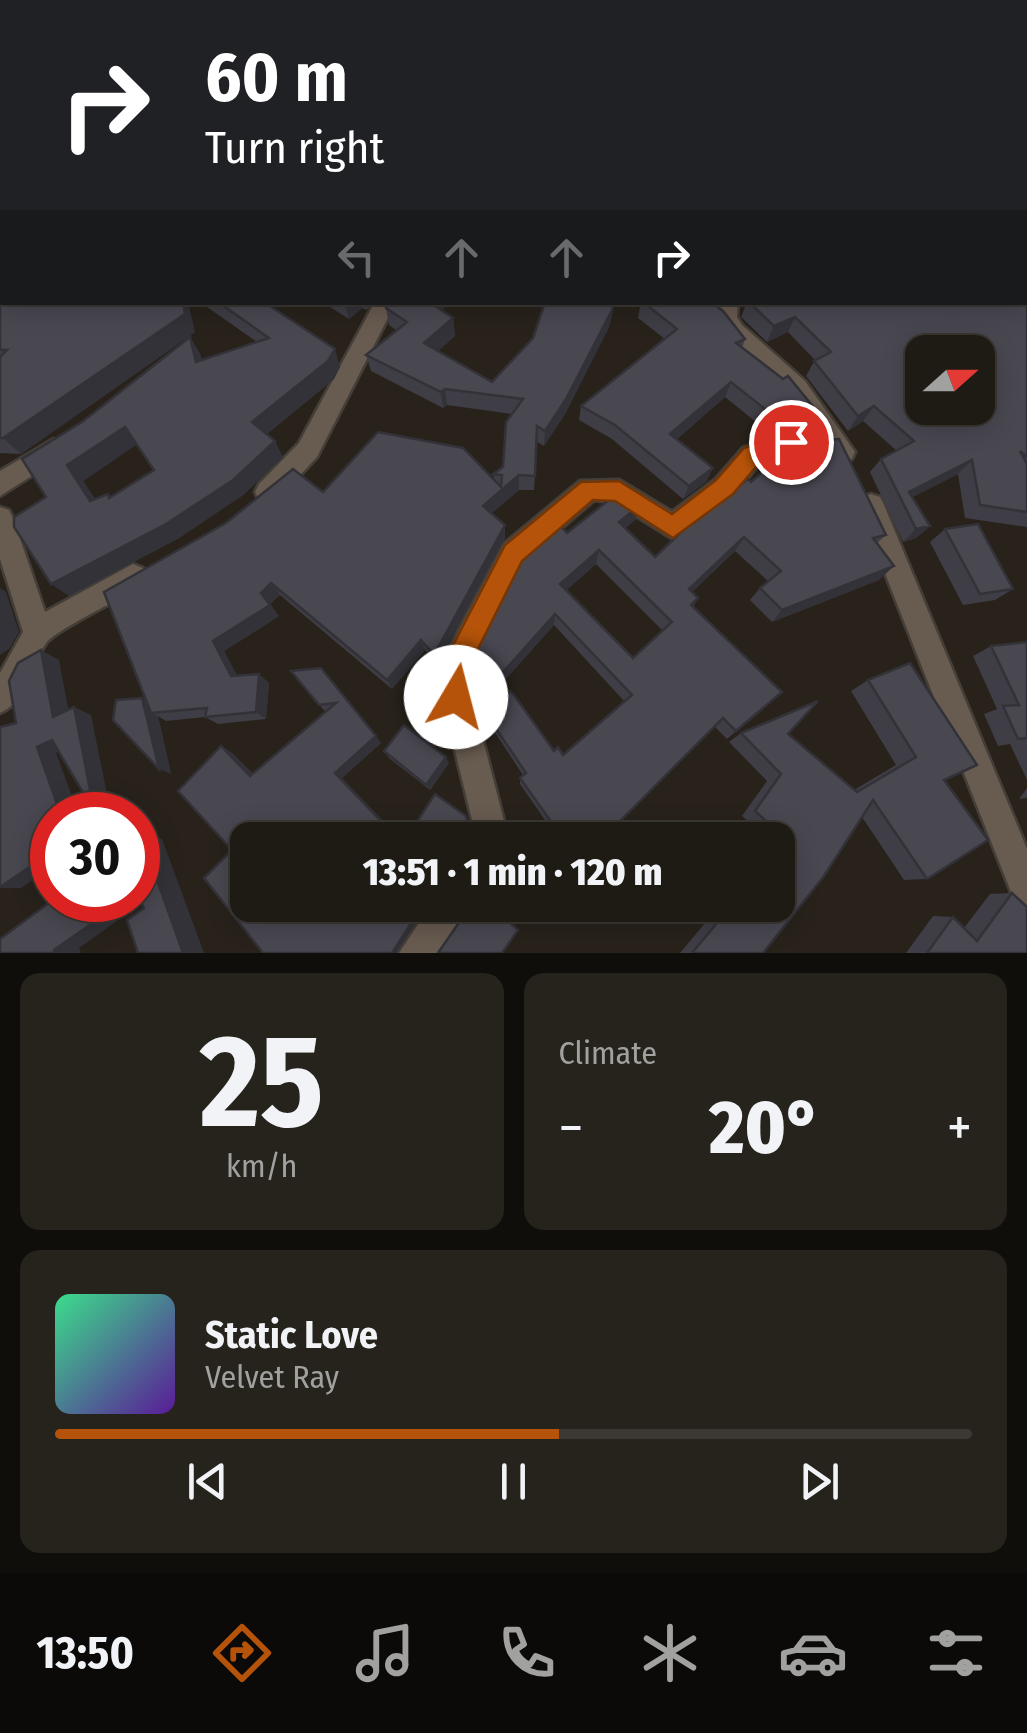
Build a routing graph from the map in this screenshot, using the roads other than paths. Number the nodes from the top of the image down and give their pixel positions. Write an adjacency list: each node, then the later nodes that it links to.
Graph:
1 (384, 305): 6 (street)
2 (725, 305): 4 (street)
3 (72, 437): 5 (street)
4 (837, 440): 11 (street); 12 (street)
5 (0, 484)
6 (246, 510)
7 (0, 518): 9 (street)
8 (161, 561): 9 (street)
9 (37, 632): 10 (street)
10 (0, 698)
11 (488, 822)
12 (1027, 890)
13 (439, 922): 14 (street)
14 (416, 953)

